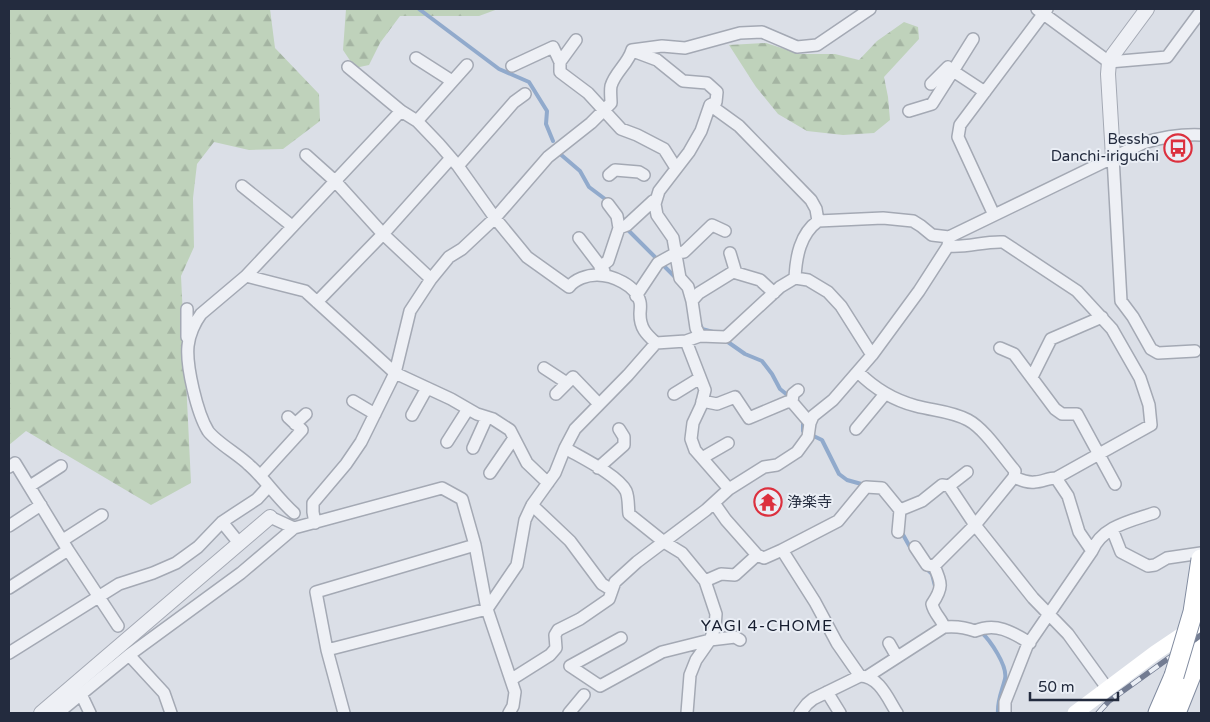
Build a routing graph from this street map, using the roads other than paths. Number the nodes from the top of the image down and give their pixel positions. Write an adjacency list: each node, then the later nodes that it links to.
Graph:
1 (870, 9): 7 (street)
2 (1147, 9): 10 (street)
3 (1042, 10): 10 (street); 17 (street)
4 (1201, 11): 10 (street)
5 (973, 39): 14 (street)
6 (576, 40): 9 (street)
7 (632, 50): 19 (street); 20 (street)
8 (416, 58): 15 (street)
9 (560, 62): 12 (street); 20 (street)
10 (1110, 62): 26 (street)
11 (467, 65): 15 (street)
12 (512, 66)
13 (348, 67): 21 (street)
14 (953, 71): 16 (street); 17 (street); 22 (street)
15 (452, 82): 23 (street)
16 (930, 84)
17 (985, 92): 35 (street)
18 (525, 94): 27 (street)
19 (710, 104): 28 (street); 37 (street)
20 (604, 110): 28 (street); 36 (street)
21 (401, 111): 23 (street); 30 (street)
22 (909, 111)
23 (418, 121): 27 (street)
24 (1201, 135): 26 (street)
25 (306, 155): 30 (street)
26 (1113, 158): 35 (street); 62 (street)
27 (455, 162): 36 (street); 41 (street)
28 (676, 168): 32 (street)
29 (609, 175): 32 (street)
30 (335, 181): 38 (street); 41 (street)
31 (242, 186): 38 (street)
32 (659, 192): 34 (street)
33 (608, 204): 39 (street)
34 (655, 204): 39 (street); 44 (street)
35 (994, 215): 43 (street)
36 (495, 218): 46 (street); 50 (street)
37 (818, 221): 43 (street); 49 (street)
38 (292, 226): 48 (street)
39 (623, 227): 46 (street)
40 (725, 231): 44 (street)
41 (383, 234): 50 (street); 54 (street)
42 (579, 238): 46 (street)
43 (948, 241): 56 (street); 63 (street)
44 (676, 253): 52 (street); 53 (street)
45 (730, 253): 47 (street)
46 (603, 271): 52 (street)
47 (736, 273): 51 (street); 53 (street)
48 (246, 276): 54 (street); 60 (street)
49 (795, 278): 51 (street); 63 (street)
50 (430, 279): 66 (street)
51 (774, 293): 57 (street)
52 (636, 296): 59 (street)
53 (692, 301): 57 (street)
54 (317, 302): 66 (street)
55 (187, 309): 60 (street)
56 (1102, 317): 67 (street); 92 (street)
57 (700, 336): 58 (street)
58 (686, 341): 59 (street); 68 (street)
59 (656, 343): 78 (street)
60 (188, 345): 99 (street)
61 (1000, 348): 67 (street)
62 (1195, 351)
63 (872, 355): 65 (street)
64 (544, 368): 69 (street)
65 (858, 372): 74 (street); 84 (street)
66 (395, 373): 70 (street); 81 (street)
67 (1032, 377): 92 (street)
68 (700, 378): 73 (street); 76 (street)
69 (567, 383): 72 (street); 78 (street)
70 (427, 388): 79 (street); 82 (street)
71 (798, 390): 77 (street)
72 (556, 394)
73 (674, 394)
74 (885, 394): 86 (street); 100 (street)
75 (353, 401): 81 (street)
76 (702, 402): 77 (street); 93 (street)
77 (792, 402): 84 (street)
78 (599, 404): 91 (street)
79 (468, 409): 83 (street); 88 (street)
80 (306, 414): 99 (street)
81 (375, 414): 117 (street)
82 (412, 414)
83 (487, 418): 87 (street); 90 (street)
84 (810, 423): 107 (street)
85 (618, 429): 96 (street)
86 (856, 429)
87 (514, 438): 98 (street); 102 (street)
88 (446, 442)
89 (728, 443): 93 (street)
90 (473, 448)
91 (565, 448): 96 (street); 102 (street)
92 (1099, 454): 101 (street); 103 (street)
93 (702, 458): 107 (street)
94 (61, 466): 104 (street)
95 (9, 467): 104 (street)
96 (598, 468): 123 (street)
97 (967, 472): 105 (street)
98 (490, 473)
99 (260, 476): 106 (street)
100 (1014, 477): 101 (street); 118 (street)
101 (1056, 478): 129 (street)
102 (548, 483): 110 (street)
103 (1115, 484)
104 (30, 486): 109 (street)
105 (950, 486): 111 (street); 118 (street)
106 (268, 487): 112 (street); 116 (street)
107 (728, 489): 108 (street)
108 (714, 503): 123 (street); 131 (street)
109 (41, 505): 119 (street); 125 (street)
110 (532, 505): 136 (street); 138 (street)
111 (900, 510): 122 (street); 128 (street)
112 (294, 513)
113 (1154, 513): 121 (street)
114 (102, 515): 125 (street)
115 (270, 517): 120 (street); 124 (street)
116 (222, 522): 124 (street); 137 (street)
117 (315, 523): 120 (street); 126 (street)
118 (975, 525): 133 (street); 139 (street)
119 (9, 526)
120 (294, 528): 152 (street)
121 (1112, 529): 129 (street); 130 (street)
122 (898, 532)
123 (664, 542): 134 (street); 136 (street)
124 (239, 543): 163 (street)
125 (66, 545): 135 (street); 137 (street)
126 (475, 545): 138 (street); 149 (street)
127 (915, 547): 133 (street)
128 (782, 550): 131 (street); 156 (street)
129 (1092, 551): 139 (street)
130 (1201, 553)
131 (757, 555): 134 (street)
132 (1201, 559): 155 (highway, bridge)
133 (934, 566): 142 (street)
134 (705, 581): 144 (street)
135 (9, 588)
136 (612, 590): 150 (street)
137 (99, 595): 141 (street); 151 (street)
138 (486, 608): 149 (street); 157 (street)
139 (1048, 614): 148 (street); 158 (street)
140 (1201, 622): 158 (main road)
141 (118, 626)
142 (944, 628): 148 (street); 153 (street)
143 (621, 638): 154 (street)
144 (710, 640): 145 (street); 154 (street); 162 (street)
145 (740, 640)
146 (1201, 641): 155 (highway)
147 (889, 642): 153 (street)
148 (1030, 643): 173 (street)
149 (327, 650): 167 (street)
150 (553, 652): 154 (street); 157 (street)
151 (9, 653)
152 (129, 655): 160 (street); 166 (street)
153 (897, 657): 156 (street)
154 (570, 666)
155 (1183, 675): 175 (highway); 176 (highway)
156 (864, 676): 159 (street); 172 (street)
157 (512, 679): 168 (street)
158 (1107, 688): 174 (main road)
159 (827, 692): 170 (street); 171 (street)
160 (81, 694): 164 (street); 165 (street)
161 (584, 696): 169 (street)
162 (684, 712)
163 (41, 713)
164 (58, 713)
165 (90, 713)
166 (171, 713)
167 (344, 713)
168 (509, 713)
169 (569, 713)
170 (800, 713)
171 (840, 713)
172 (897, 713)
173 (1005, 713)
174 (1075, 713)
175 (1158, 713)
176 (1176, 713)

